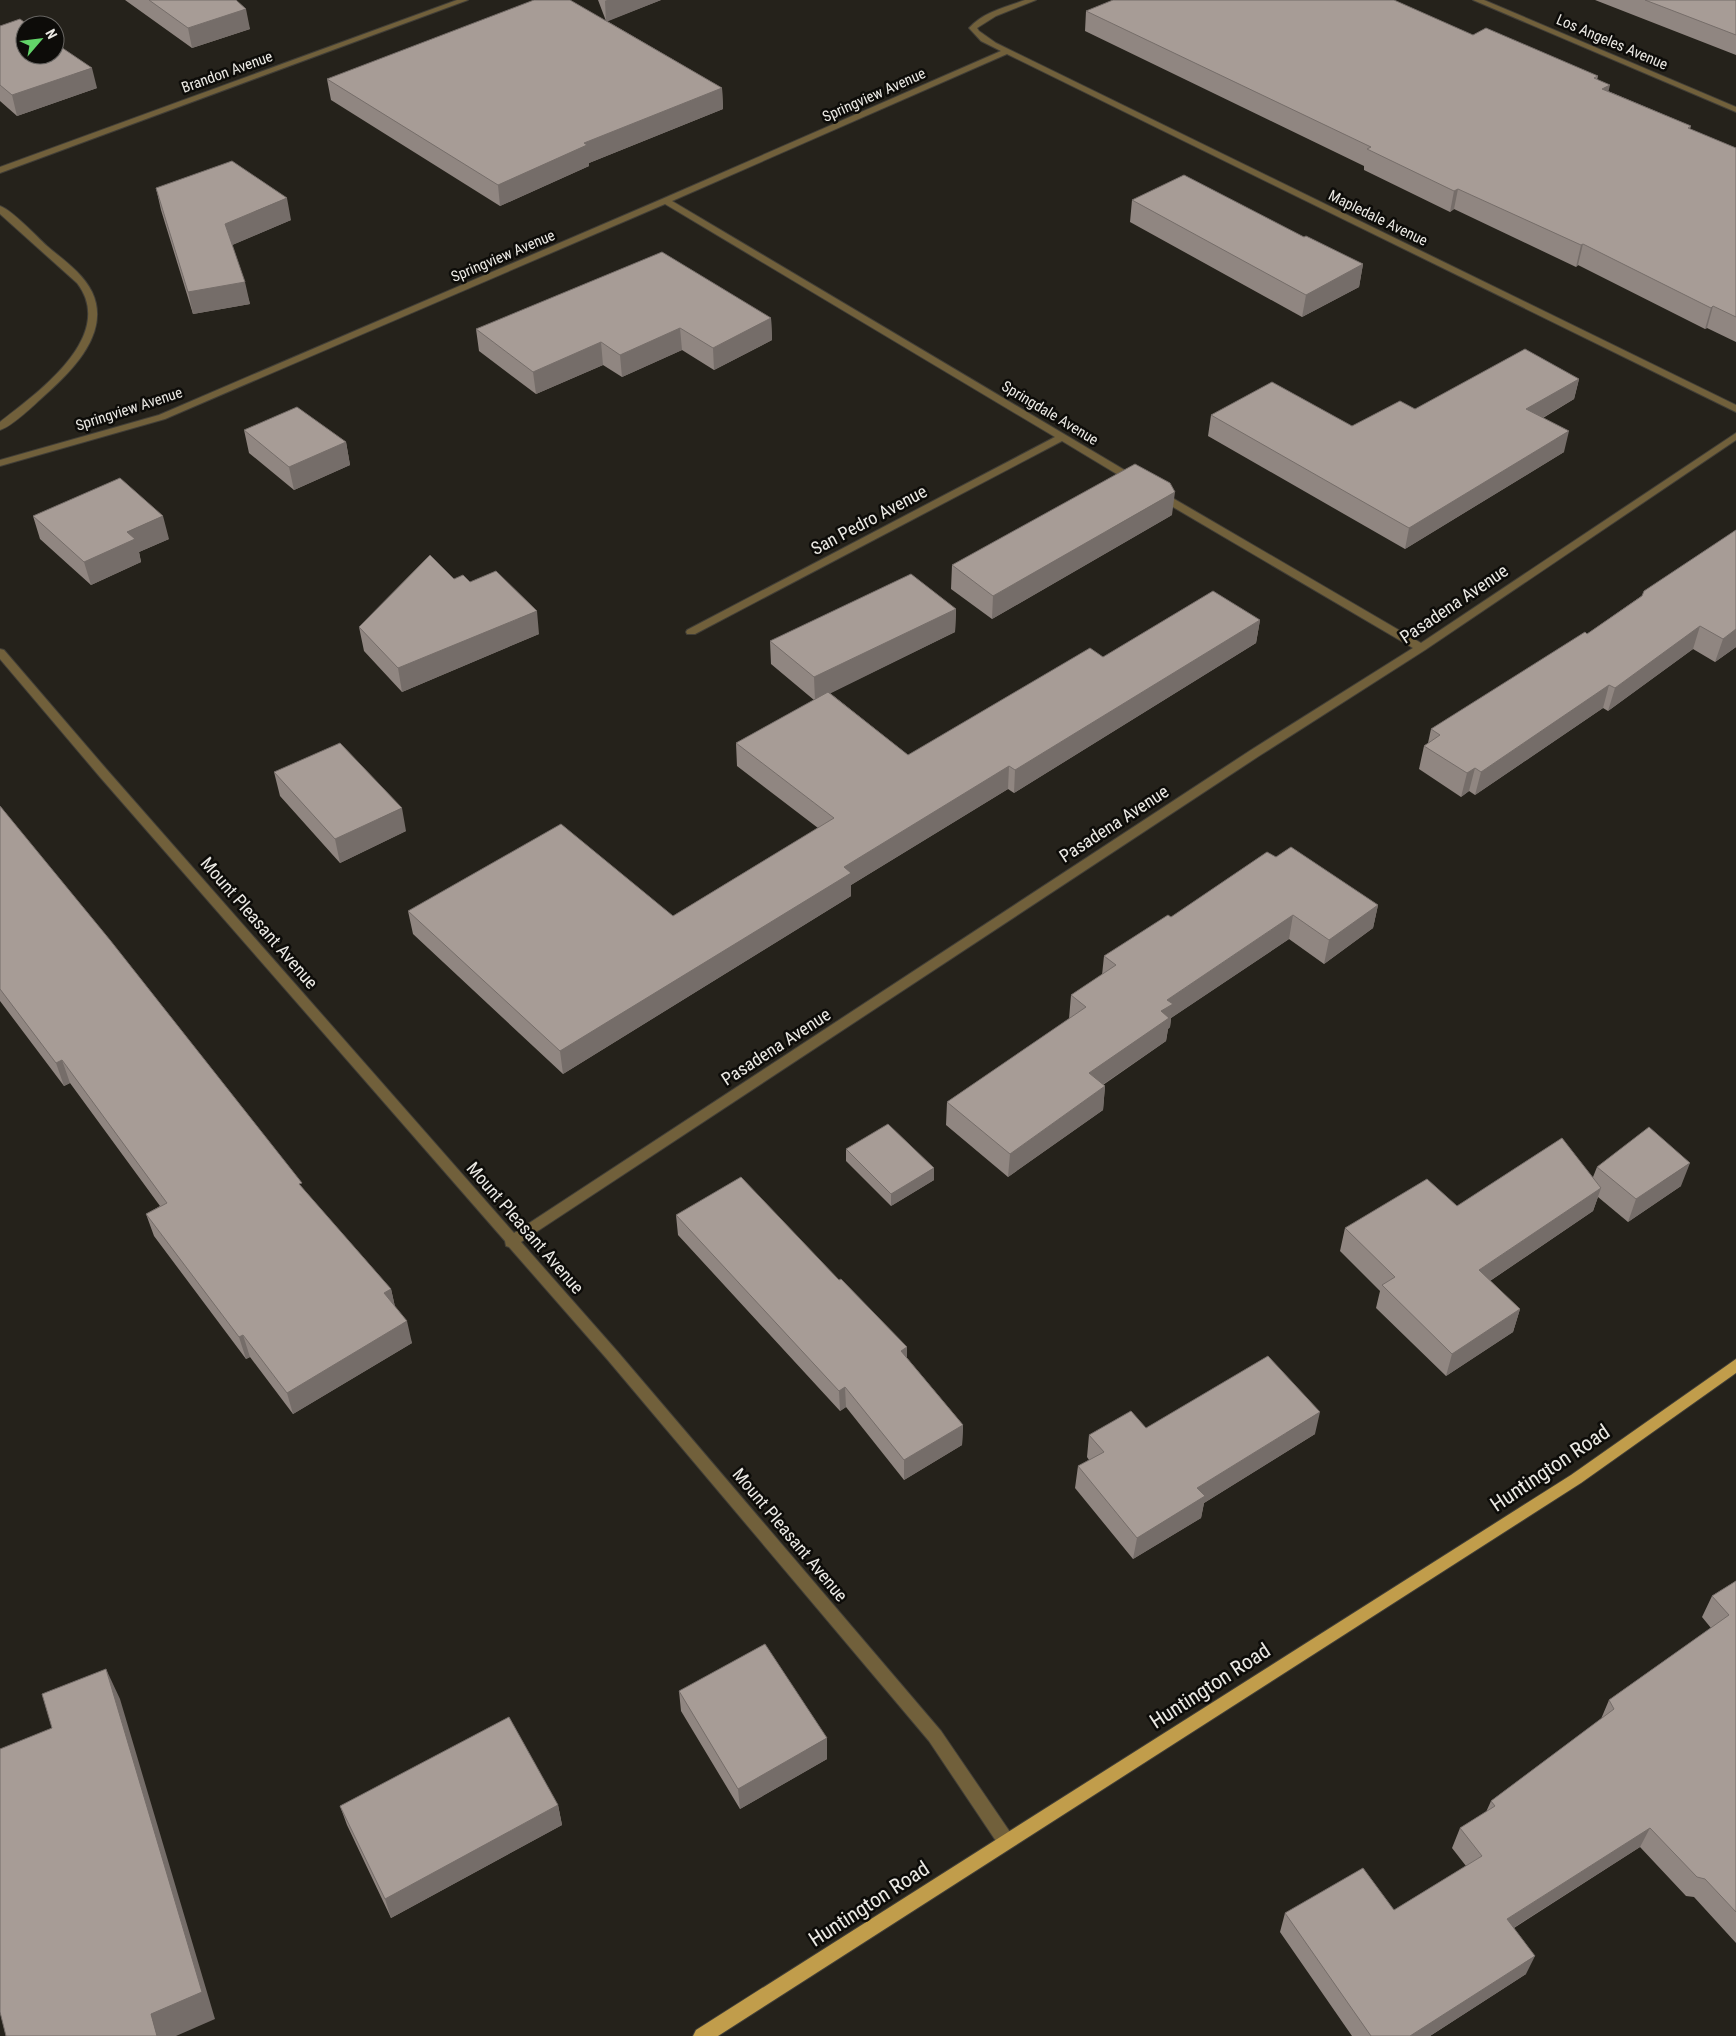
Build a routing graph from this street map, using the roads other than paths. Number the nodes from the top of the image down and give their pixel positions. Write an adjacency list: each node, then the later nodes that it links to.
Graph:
1 (464, 0): 6 (street, Brandon Avenue)
2 (1032, 0): 4 (street, Mapledale Avenue)
3 (1477, 0): 5 (street, Los Angeles Avenue)
4 (1007, 51): 7 (street, Springview Avenue); 9 (street, Mapledale Avenue)
5 (1736, 110)
6 (0, 170)
7 (666, 201): 12 (street, Springdale Avenue); 13 (street, Springview Avenue)
8 (0, 209): 10 (street)
9 (1736, 409)
10 (0, 427)
11 (1736, 436): 15 (street, Pasadena Avenue)
12 (1062, 438): 14 (street, San Pedro Avenue); 15 (street, Springdale Avenue)
13 (0, 462)
14 (691, 632)
15 (1421, 648): 17 (street, Pasadena Avenue)
16 (0, 652): 17 (street, Mount Pleasant Avenue)
17 (511, 1242): 19 (street, Mount Pleasant Avenue)
18 (1736, 1365): 19 (main road, Huntington Road)
19 (1006, 1842): 20 (main road, Huntington Road)
20 (702, 2036)

